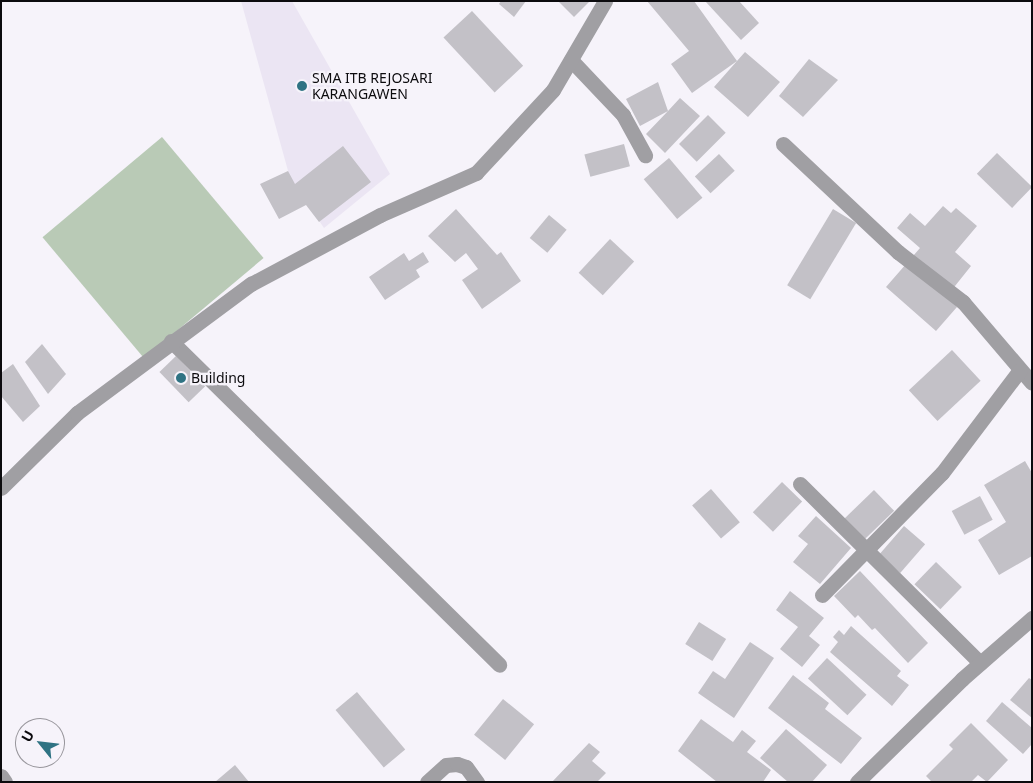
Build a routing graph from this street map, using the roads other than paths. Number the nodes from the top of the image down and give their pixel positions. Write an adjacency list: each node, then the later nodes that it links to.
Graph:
1 (605, 1): 2 (street)
2 (571, 60): 4 (street); 5 (street)
3 (784, 144): 6 (street)
4 (645, 155)
5 (171, 341): 9 (street); 14 (street)
6 (1020, 370): 7 (street); 10 (street)
7 (1032, 383)
8 (800, 484): 10 (street)
9 (1, 488)
10 (865, 552): 11 (street); 13 (street)
11 (822, 595)
12 (1032, 618): 13 (street)
13 (980, 663): 16 (street)
14 (499, 665)
15 (1, 776): 17 (street)
16 (864, 780)
17 (5, 782)
18 (427, 782): 19 (street)
19 (477, 782)

